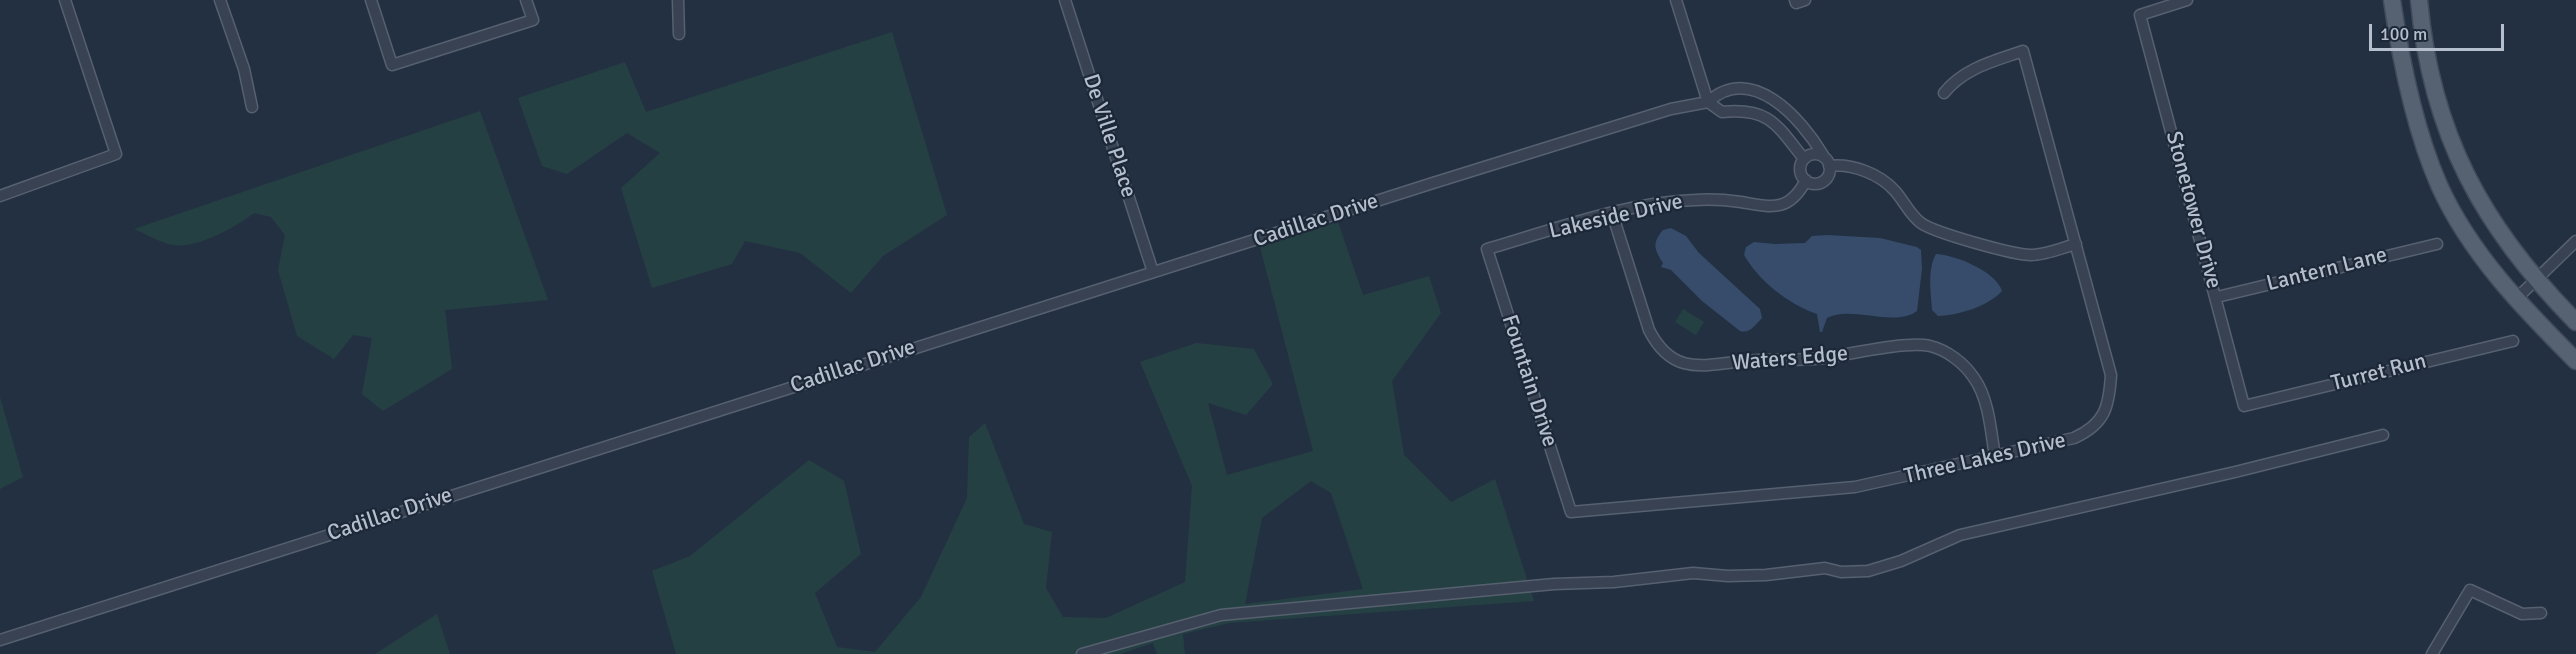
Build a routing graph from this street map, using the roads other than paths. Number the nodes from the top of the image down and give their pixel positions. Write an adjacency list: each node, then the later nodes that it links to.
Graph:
1 (65, 0): 23 (street)
2 (220, 0): 15 (street)
3 (371, 0): 4 (street)
4 (526, 0)
5 (678, 0): 11 (street)
6 (1065, 0): 29 (street, De Ville Place)
7 (1676, 0): 14 (street)
8 (2187, 0): 31 (street, Stonetower Drive)
9 (2392, 0): 32 (main road)
10 (2419, 0): 30 (main road)
11 (679, 34)
12 (1747, 90): 14 (street); 16 (street); 17 (street)
13 (1944, 93): 26 (street, Three Lakes Drive)
14 (1708, 102): 16 (street); 29 (street, Cadillac Drive)
15 (252, 107)
16 (1746, 110): 18 (street)
17 (1793, 117): 18 (street); 19 (street)
18 (1780, 129): 20 (street)
19 (1822, 155): 20 (street); 21 (street)
20 (1804, 159): 22 (street)
21 (1829, 166): 22 (street); 26 (street)
22 (1806, 180): 24 (street, Lakeside Drive)
23 (0, 196)
24 (1612, 213): 28 (street, Lakeside Drive); 38 (street, Waters Edge)
25 (2576, 242): 30 (street)
26 (2076, 244): 38 (street, Three Lakes Drive)
27 (2437, 244): 31 (street, Lantern Lane)
28 (1487, 249): 39 (street, Fountain Drive)
29 (1153, 272): 41 (street, Cadillac Drive)
30 (2535, 280): 32 (street); 33 (main road)
31 (2217, 297): 36 (street, Stonetower Drive)
32 (2516, 299): 35 (main road)
33 (2576, 322)
34 (2513, 341): 36 (street, Turret Run)
35 (2576, 362)
36 (2244, 406)
37 (2383, 435): 42 (street)
38 (1995, 457): 39 (street, Three Lakes Drive)
39 (1571, 512)
40 (2541, 613): 43 (street)
41 (0, 640)
42 (1082, 654)
43 (2432, 654)

